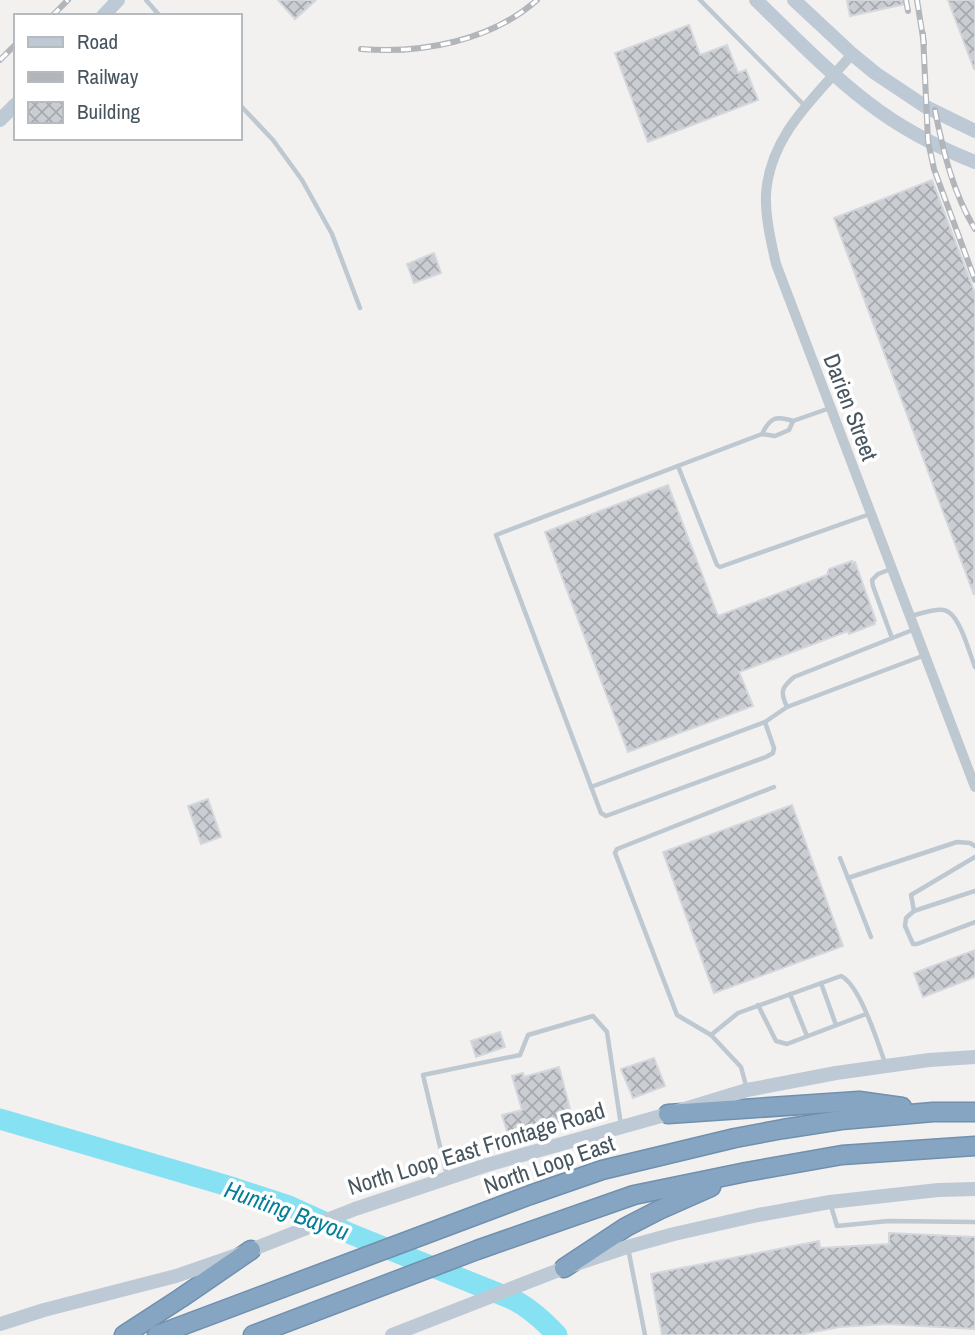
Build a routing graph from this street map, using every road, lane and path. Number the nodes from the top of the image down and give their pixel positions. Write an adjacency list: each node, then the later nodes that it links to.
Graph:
1 (118, 0): 6 (main road)
2 (146, 0): 7 (lane)
3 (700, 0): 11 (lane)
4 (756, 0): 9 (main road)
5 (794, 0): 8 (main road)
6 (105, 14)
7 (158, 14)
8 (852, 54): 9 (street, Darien Street); 14 (main road)
9 (834, 75): 11 (street, Darien Street); 15 (main road)
10 (14, 106): 13 (main road)
11 (805, 106): 17 (street, Darien Street)
12 (242, 107): 16 (lane)
13 (0, 120)
14 (975, 131)
15 (975, 162)
16 (360, 309)
17 (831, 408): 18 (lane); 21 (street, Darien Street)
18 (793, 421): 19 (lane); 19 (lane)
19 (762, 434): 20 (lane)
20 (678, 466): 21 (lane); 32 (lane)
21 (871, 514): 22 (street, Darien Street)
22 (892, 569): 23 (street, Darien Street); 25 (lane)
23 (910, 617): 24 (street, Darien Street); 27 (lane)
24 (915, 629): 25 (lane); 26 (street, Darien Street)
25 (892, 638): 28 (lane)
26 (925, 655): 28 (lane); 31 (street, Darien Street)
27 (975, 667)
28 (787, 707): 29 (lane)
29 (765, 722): 32 (lane); 32 (lane)
30 (774, 787): 46 (lane)
31 (975, 787)
32 (591, 788)
33 (975, 846): 36 (lane)
34 (840, 858): 36 (lane)
35 (975, 858): 38 (lane)
36 (848, 878): 40 (lane)
37 (975, 891): 38 (lane)
38 (914, 911): 39 (lane)
39 (975, 922)
40 (871, 937)
41 (821, 983): 42 (lane); 44 (lane); 45 (lane)
42 (790, 994): 43 (lane); 47 (lane)
43 (758, 1005): 46 (lane); 47 (lane)
44 (866, 1014): 45 (lane); 49 (lane)
45 (836, 1025): 47 (lane)
46 (712, 1035): 50 (lane)
47 (807, 1036)
48 (975, 1057): 49 (main road, North Loop East Frontage Road)
49 (886, 1066): 50 (main road, North Loop East Frontage Road)
50 (747, 1090): 53 (main road, North Loop East Frontage Road)
51 (933, 1112): 52 (highway, North Loop East); 53 (highway); 66 (highway, North Loop East)
52 (975, 1112)
53 (668, 1114): 54 (main road, North Loop East Frontage Road)
54 (622, 1126): 57 (main road, North Loop East Frontage Road); 57 (lane)
55 (975, 1146): 56 (highway)
56 (746, 1172): 63 (highway); 67 (highway)
57 (447, 1178): 62 (main road, North Loop East Frontage Road)
58 (975, 1189): 59 (main road)
59 (830, 1202): 60 (lane); 61 (main road)
60 (975, 1222)
61 (628, 1247): 63 (main road); 69 (lane)
62 (251, 1250): 64 (main road, North Loop East Frontage Road); 65 (highway)
63 (564, 1268): 68 (main road)
64 (0, 1324)
65 (124, 1335)
66 (157, 1335)
67 (253, 1335)
68 (392, 1335)
69 (645, 1335)

